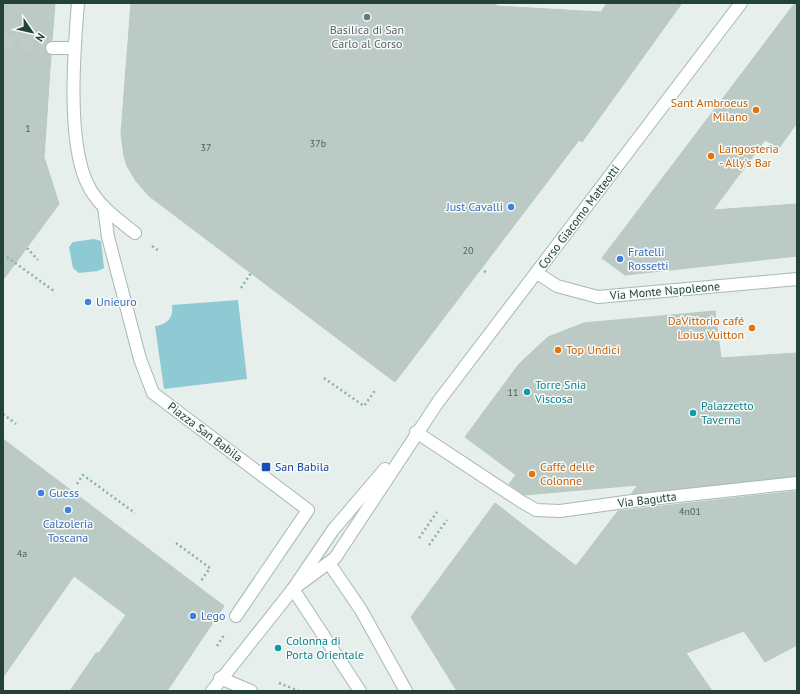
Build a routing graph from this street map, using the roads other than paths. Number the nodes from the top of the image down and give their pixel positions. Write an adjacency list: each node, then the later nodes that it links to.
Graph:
1 (78, 3): 4 (street)
2 (741, 3): 7 (street, Corso Giacomo Matteotti)
3 (52, 48): 4 (street)
4 (74, 48): 5 (street)
5 (104, 207): 6 (street); 13 (street, Piazza San Babila)
6 (135, 233)
7 (537, 273): 8 (street, Via Monte Napoleone); 9 (street, Corso Giacomo Matteotti)
8 (797, 279)
9 (416, 432): 10 (street, Via Bagutta); 11 (street); 12 (street)
10 (797, 483)
11 (329, 563): 12 (street); 18 (street)
12 (293, 589): 14 (street); 17 (street)
13 (236, 616)
14 (220, 678): 15 (street); 16 (street)
15 (212, 691)
16 (251, 691)
17 (360, 691)
18 (406, 691)

